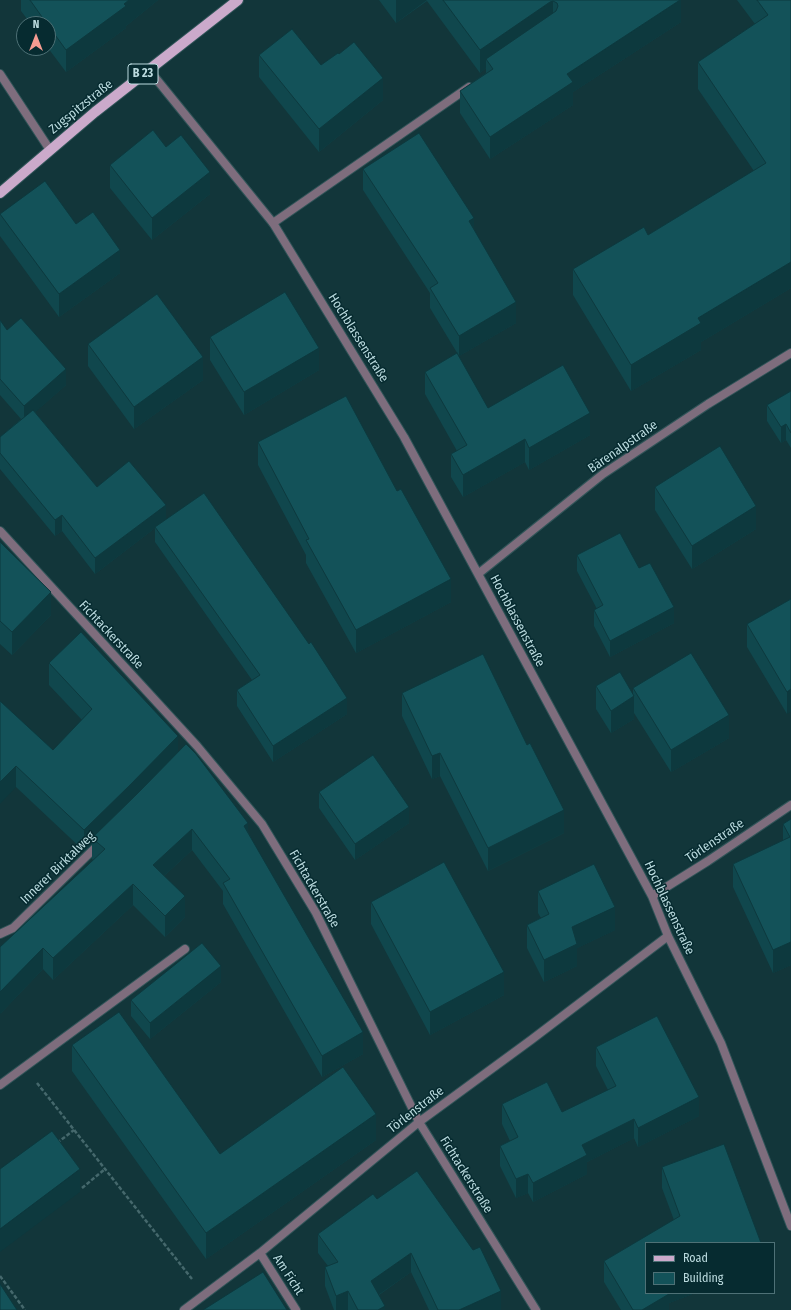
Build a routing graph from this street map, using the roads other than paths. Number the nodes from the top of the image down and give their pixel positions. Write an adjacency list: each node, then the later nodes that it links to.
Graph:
1 (238, 0): 2 (main road, Zugspitzstraße / B 23)
2 (149, 70): 5 (main road, Zugspitzstraße / B 23); 7 (street, Hochblassenstraße)
3 (0, 74): 5 (street)
4 (475, 83): 7 (street)
5 (50, 150): 6 (main road, Zugspitzstraße / B 23)
6 (0, 193)
7 (273, 223): 10 (street, Hochblassenstraße)
8 (791, 353): 10 (street, Bärenalpstraße)
9 (0, 531): 18 (street, Fichtackerstraße)
10 (478, 574): 13 (street, Hochblassenstraße)
11 (791, 804): 13 (street, Törlenstraße)
12 (106, 837): 14 (street, Innerer Birktalweg)
13 (652, 896): 15 (street, Hochblassenstraße)
14 (0, 934)
15 (668, 936): 18 (street, Törlenstraße); 19 (street, Hochblassenstraße)
16 (185, 949): 17 (street)
17 (0, 1085)
18 (419, 1122): 20 (street, Törlenstraße); 23 (street, Fichtackerstraße)
19 (791, 1226)
20 (260, 1253): 21 (street, Törlenstraße); 22 (street, Am Ficht)
21 (184, 1310)
22 (296, 1310)
23 (536, 1310)

